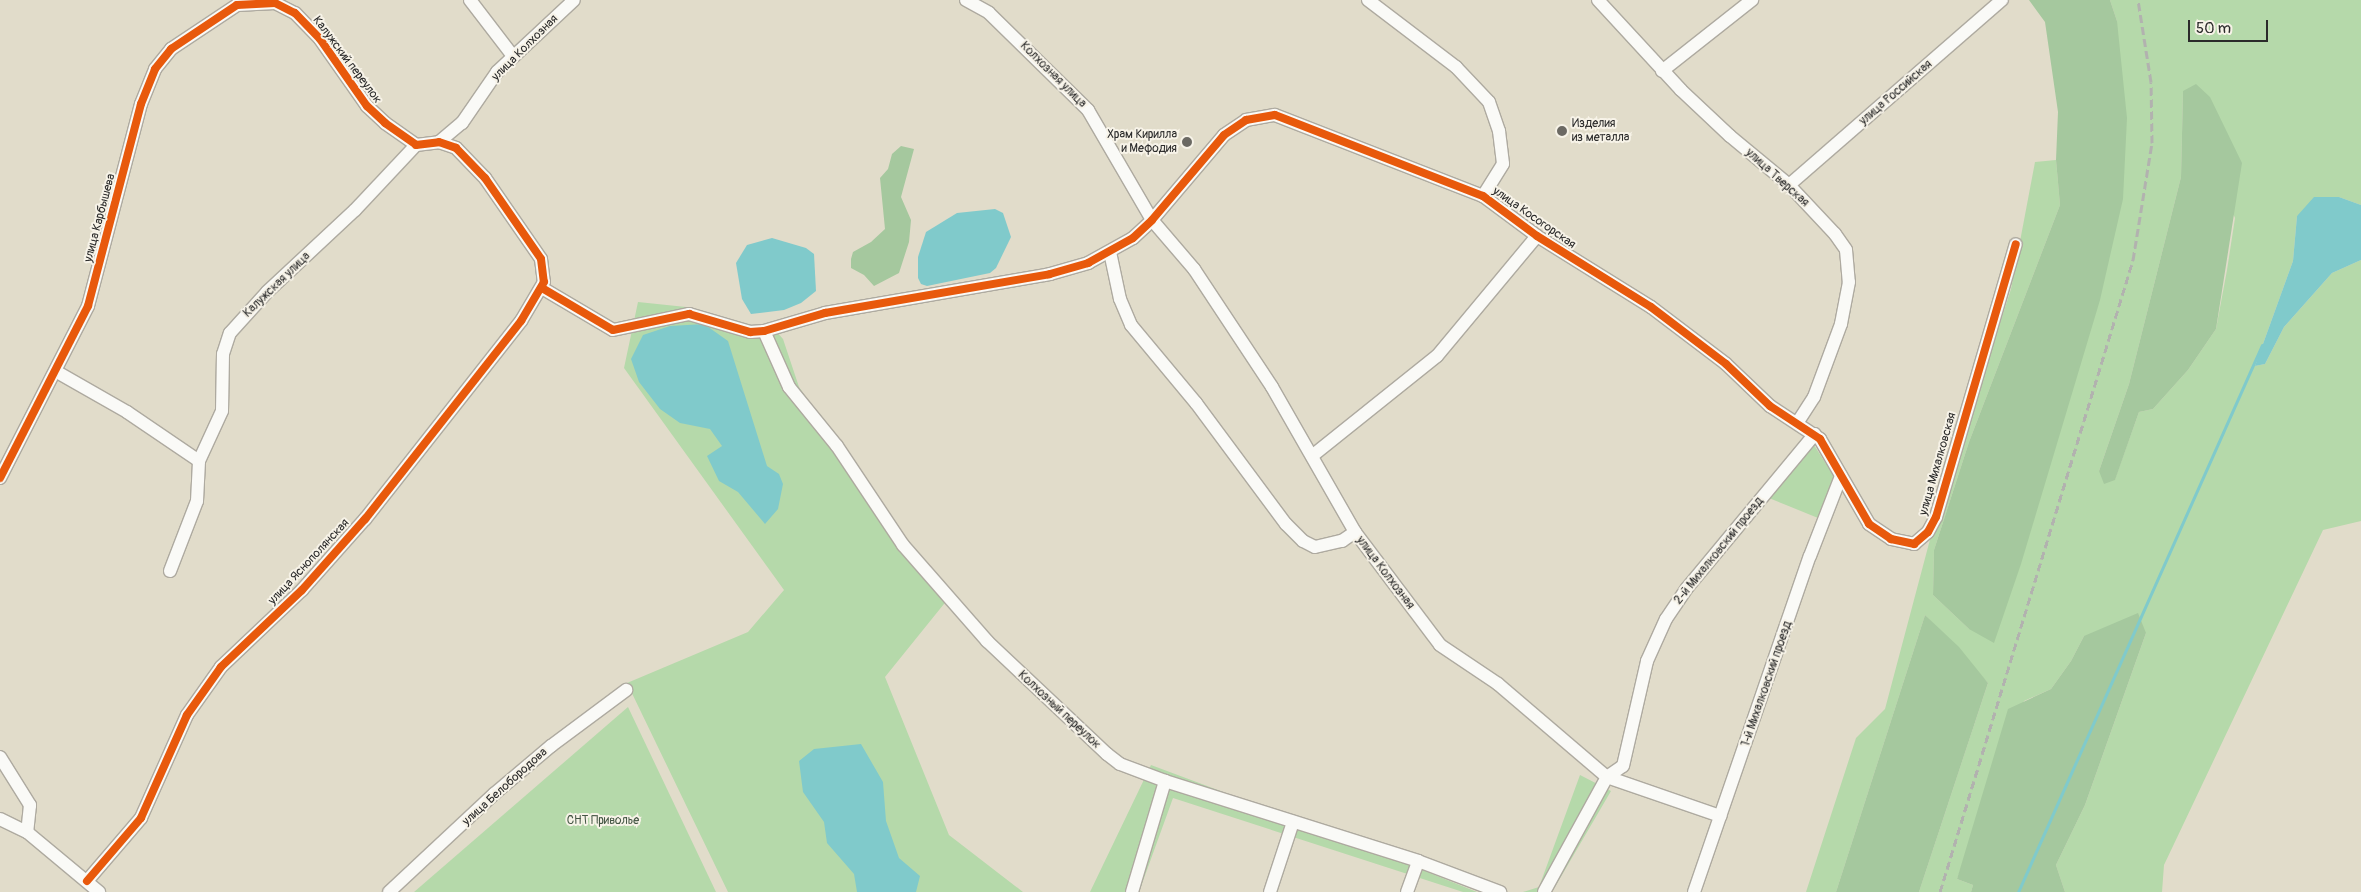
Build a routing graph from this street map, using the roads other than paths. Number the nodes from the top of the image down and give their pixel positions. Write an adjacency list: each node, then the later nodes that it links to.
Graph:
1 (470, 0): 9 (street)
2 (574, 0): 9 (street, улица Колхозная)
3 (966, 0): 15 (street, Колхозная улица)
4 (1368, 0): 14 (street, улица Косогорская)
5 (1598, 0): 10 (street, улица Тверская)
6 (1752, 0): 10 (street)
7 (2002, 0): 13 (street, улица Российская)
8 (254, 1): 12 (street, Калужский переулок); 21 (street, улица Карбышева)
9 (513, 56): 11 (street, улица Колхозная)
10 (1662, 71): 13 (street, улица Тверская)
11 (439, 142): 12 (street); 19 (street)
12 (416, 145): 25 (street, Калужская улица)
13 (1788, 185): 22 (street, улица Тверская)
14 (1483, 196): 15 (street, улица Косогорская); 16 (street, улица Косогорская)
15 (1152, 220): 18 (street, улица Косогорская); 24 (street, улица Колхозная)
16 (1537, 236): 22 (street, улица Косогорская); 24 (street)
17 (2016, 244): 26 (street, улица Михалковская)
18 (1110, 252): 20 (street, улица Косогорская); 28 (street)
19 (542, 288): 20 (street); 39 (street, улица Яснополянская)
20 (764, 332): 33 (street, Колхозный переулок)
21 (56, 372): 25 (street); 27 (street, улица Карбышева)
22 (1798, 422): 23 (street, улица Михалковская)
23 (1815, 434): 26 (street, улица Михалковская); 32 (street, 2-й Михалковский проезд)
24 (1312, 456): 28 (street, улица Колхозная)
25 (200, 461): 29 (street, Калужская улица)
26 (1841, 476): 34 (street, 1-й Михалковский проезд)
27 (0, 478)
28 (1355, 532): 32 (street, улица Колхозная)
29 (170, 571)
30 (626, 690): 41 (street, улица Белобородова)
31 (0, 757): 37 (street)
32 (1608, 777): 34 (street, улица Колхозная); 46 (street, 2-й Михалковский проезд)
33 (1165, 781): 36 (street, Колхозный переулок); 42 (street)
34 (1720, 816): 47 (street, 1-й Михалковский проезд)
35 (0, 819): 37 (street)
36 (1293, 822): 38 (street, Колхозный переулок); 43 (street)
37 (27, 832): 39 (street)
38 (1418, 860): 44 (street); 45 (street, Колхозный переулок)
39 (88, 881): 40 (street)
40 (99, 892)
41 (389, 892)
42 (1132, 892)
43 (1270, 892)
44 (1407, 892)
45 (1500, 892)
46 (1544, 892)
47 (1694, 892)

